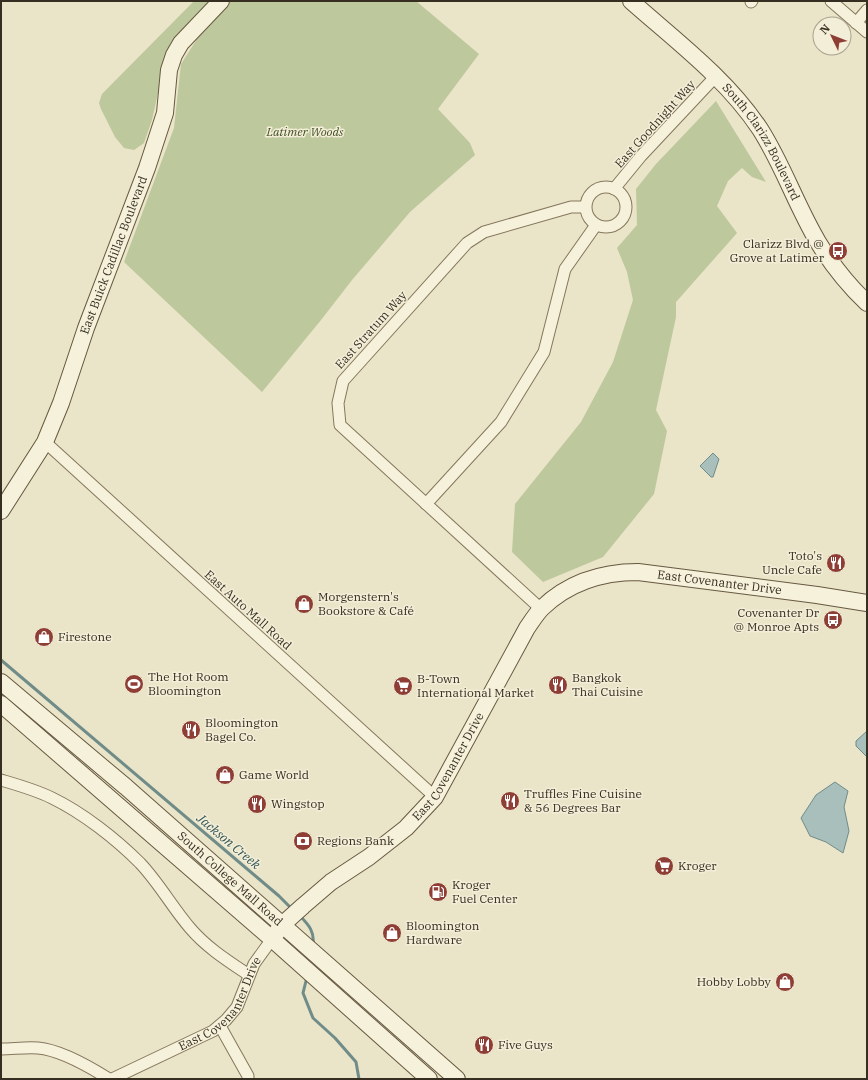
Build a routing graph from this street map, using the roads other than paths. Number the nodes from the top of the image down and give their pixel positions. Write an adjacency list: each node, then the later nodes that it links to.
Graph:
1 (221, 1): 12 (street, East Buick Cadillac Boulevard)
2 (631, 1): 7 (street, South Clarizz Boulevard)
3 (831, 1): 5 (street)
4 (867, 10): 5 (street)
5 (856, 24): 6 (street)
6 (867, 32)
7 (716, 76): 8 (street, East Goodnight Way); 11 (street, South Clarizz Boulevard)
8 (614, 189): 9 (street); 10 (street)
9 (586, 207): 10 (street); 13 (street, East Stratum Way)
10 (596, 225): 13 (street)
11 (867, 303)
12 (45, 442): 14 (street, East Buick Cadillac Boulevard); 21 (street, East Auto Mall Road)
13 (426, 504): 16 (street, East Stratum Way)
14 (1, 511)
15 (867, 603): 16 (street, East Covenanter Drive)
16 (541, 609): 21 (street, East Covenanter Drive)
17 (1, 682): 20 (street, South College Mall Road)
18 (1, 704): 22 (street, South College Mall Road)
19 (1, 780): 25 (street)
20 (126, 787): 22 (street); 23 (street, South College Mall Road)
21 (435, 797): 23 (street, East Covenanter Drive)
22 (113, 801): 24 (street, South College Mall Road)
23 (291, 917): 24 (street, East Covenanter Drive); 31 (street, South College Mall Road)
24 (272, 939): 25 (street, East Covenanter Drive); 30 (street, South College Mall Road)
25 (249, 975): 26 (street, East Covenanter Drive)
26 (220, 1026): 28 (street, East Covenanter Drive); 29 (street)
27 (1, 1049): 28 (street)
28 (110, 1079)
29 (248, 1079)
30 (429, 1079)
31 (457, 1079)

